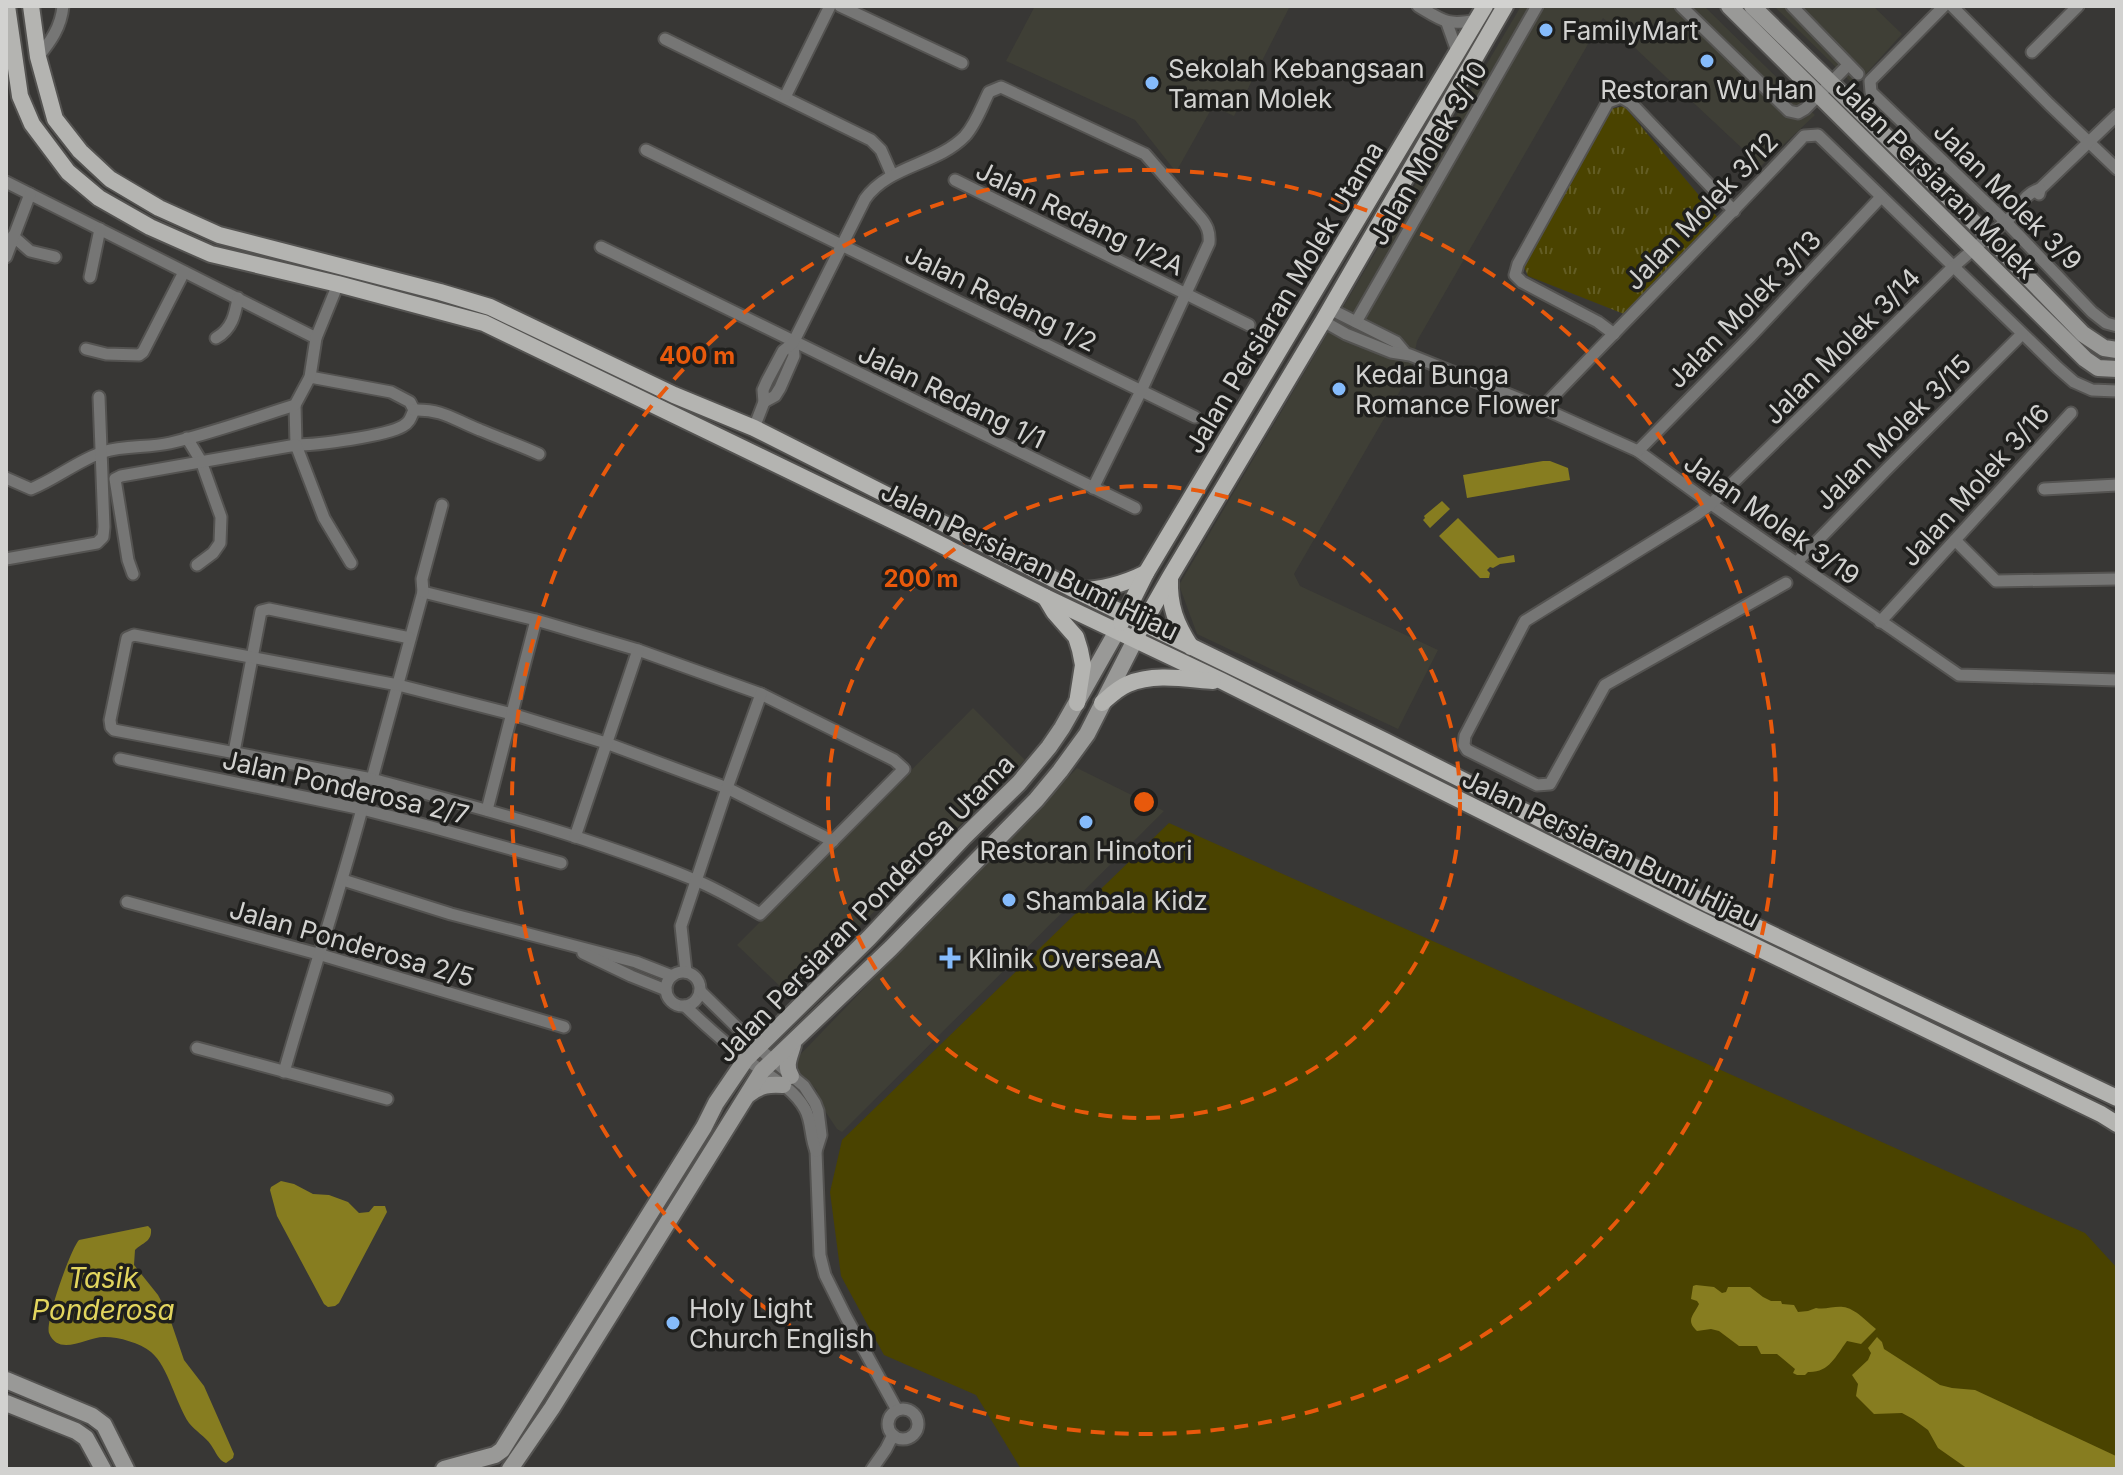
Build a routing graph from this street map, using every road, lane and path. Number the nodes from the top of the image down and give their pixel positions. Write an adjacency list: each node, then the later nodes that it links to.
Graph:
1 (7, 6): 50 (main road, Jalan Persiaran Bumi Hijau)
2 (31, 6): 21 (main road, Jalan Persiaran Bumi Hijau)
3 (63, 6): 21 (street)
4 (830, 6): 27 (street)
5 (840, 6): 22 (street)
6 (1418, 6): 17 (street)
7 (1505, 6): 53 (main road, Jalan Persiaran Molek Utama)
8 (1537, 6): 54 (street, Jalan Molek 3/10)
9 (1681, 6): 26 (street)
10 (1729, 6): 26 (main road, Jalan Persiaran Molek)
11 (1752, 6): 25 (main road, Jalan Persiaran Molek)
12 (1792, 6): 23 (street)
13 (1944, 6): 38 (street, Jalan Molek 3/9)
14 (1952, 6): 29 (street)
15 (2078, 6): 19 (street)
16 (1481, 13): 17 (street); 20 (main road, Jalan Persiaran Molek Utama)
17 (1447, 23): 20 (street)
18 (665, 39): 27 (street)
19 (2032, 52)
20 (1458, 54): 96 (main road, Jalan Persiaran Molek Utama)
21 (38, 57): 76 (main road, Jalan Persiaran Bumi Hijau)
22 (962, 63)
23 (1848, 65): 24 (street); 25 (street)
24 (1858, 74)
25 (1831, 83): 26 (street); 41 (main road, Jalan Persiaran Molek)
26 (1818, 96): 44 (main road, Jalan Persiaran Molek)
27 (785, 97): 32 (street)
28 (2117, 115): 29 (street, Jalan Molek 3/14)
29 (2091, 142): 31 (street); 38 (street, Jalan Molek 3/14)
30 (646, 150): 42 (street, Jalan Redang 1/2)
31 (2117, 169)
32 (892, 175): 42 (street); 51 (street)
33 (955, 180): 51 (street, Jalan Redang 1/2A)
34 (6, 182): 35 (street)
35 (30, 194): 39 (street); 40 (street)
36 (1881, 197): 37 (street, Jalan Molek 3/12); 47 (street, Jalan Molek 3/12); 79 (street, Jalan Molek 3/13)
37 (1734, 211): 57 (street, Jalan Molek 3/12); 57 (street)
38 (2005, 221): 41 (street, Jalan Molek 3/14); 56 (street, Jalan Molek 3/9)
39 (100, 229): 48 (street); 49 (street)
40 (13, 236): 45 (street); 46 (street)
41 (1988, 236): 44 (street, Jalan Molek 3/14); 63 (main road, Jalan Persiaran Molek)
42 (842, 245): 61 (street); 67 (street, Jalan Redang 1/2)
43 (601, 247): 61 (street, Jalan Redang 1/1)
44 (1973, 249): 47 (street, Jalan Molek 3/14); 65 (main road, Jalan Persiaran Molek)
45 (6, 257)
46 (55, 257)
47 (1953, 267): 58 (street, Jalan Molek 3/12); 88 (street, Jalan Molek 3/14)
48 (184, 272): 52 (street); 62 (street)
49 (90, 277)
50 (338, 284): 60 (street); 75 (main road, Jalan Persiaran Bumi Hijau)
51 (1186, 295): 55 (street); 67 (street)
52 (238, 298): 59 (street); 60 (street)
53 (1326, 315): 54 (street, Jalan Molek 3/19); 64 (street, Jalan Molek 3/19); 98 (main road, Jalan Persiaran Molek Utama)
54 (1356, 322): 64 (street, Jalan Molek 3/19)
55 (1249, 325)
56 (2117, 326)
57 (1614, 334): 71 (street, Jalan Molek 3/12)
58 (2022, 334): 68 (street, Jalan Molek 3/12); 93 (street, Jalan Molek 3/15)
59 (216, 338)
60 (316, 338): 66 (street)
61 (793, 343): 76 (street); 86 (street, Jalan Redang 1/1)
62 (86, 349)
63 (2117, 350)
64 (1406, 354): 71 (street, Jalan Molek 3/19)
65 (2117, 369)
66 (310, 377): 70 (street); 72 (street)
67 (1141, 391): 74 (street); 86 (street)
68 (2117, 391)
69 (99, 397): 80 (street)
70 (295, 405): 77 (street); 78 (street)
71 (1542, 408): 79 (street, Jalan Molek 3/19)
72 (414, 410): 78 (street); 81 (street)
73 (2071, 413): 91 (street, Jalan Molek 3/16)
74 (1195, 417)
75 (697, 426): 76 (main road); 83 (main road, Jalan Persiaran Bumi Hijau)
76 (754, 428): 83 (main road); 101 (main road, Jalan Persiaran Bumi Hijau)
77 (187, 438): 80 (street); 82 (street)
78 (296, 445): 82 (street); 94 (street)
79 (1638, 451): 88 (street, Jalan Molek 3/19)
80 (100, 453): 84 (street); 92 (street)
81 (539, 454)
82 (201, 461): 95 (street); 97 (street)
83 (800, 477): 103 (main road, Jalan Persiaran Bumi Hijau)
84 (6, 478)
85 (2117, 485): 87 (street)
86 (1093, 488): 90 (street, Jalan Redang 1/1)
87 (2044, 489)
88 (1711, 504): 93 (street, Jalan Molek 3/19); 100 (street, Jalan Molek 3/14)
89 (442, 505): 102 (street)
90 (1135, 508)
91 (1955, 540): 99 (street); 106 (street, Jalan Molek 3/16)
92 (6, 559)
93 (1797, 562): 106 (street, Jalan Molek 3/19)
94 (351, 563)
95 (197, 565)
96 (1146, 573): 101 (main road); 104 (main road, Jalan Persiaran Molek Utama)
97 (133, 574)
98 (1170, 577): 107 (main road, Jalan Persiaran Molek Utama); 111 (main road)
99 (2117, 579)
100 (1786, 583)
101 (1073, 589): 104 (main road, Jalan Persiaran Bumi Hijau)
102 (423, 592): 105 (street); 109 (street)
103 (1045, 597): 108 (main road, Jalan Persiaran Bumi Hijau); 118 (main road)
104 (1126, 614): 107 (main road, Jalan Persiaran Bumi Hijau); 108 (main road, Jalan Persiaran Molek Utama)
105 (536, 620): 112 (street); 120 (street)
106 (1880, 622): 114 (street, Jalan Molek 3/19)
107 (1144, 624): 110 (main road, Jalan Persiaran Molek Utama); 111 (main road, Jalan Persiaran Bumi Hijau)
108 (1117, 631): 110 (main road, Jalan Persiaran Bumi Hijau); 118 (main road, Jalan Persiaran Ponderosa Utama)
109 (410, 638): 113 (street); 116 (street)
110 (1135, 640): 115 (main road, Jalan Persiaran Bumi Hijau); 119 (main road, Jalan Persiaran Ponderosa Utama)
111 (1192, 648): 126 (main road, Jalan Persiaran Bumi Hijau)
112 (638, 650): 117 (street); 121 (street)
113 (252, 658): 116 (street); 122 (street); 122 (street)
114 (2117, 680)
115 (1222, 681): 119 (main road); 129 (main road, Jalan Persiaran Bumi Hijau)
116 (398, 685): 120 (street); 124 (street)
117 (761, 694): 125 (street); 131 (street)
118 (1077, 703): 154 (main road, Jalan Persiaran Ponderosa Utama)
119 (1102, 703): 152 (main road, Jalan Persiaran Ponderosa Utama)
120 (512, 714): 121 (street); 128 (street)
121 (606, 743): 125 (street); 130 (street)
122 (234, 752): 124 (street)
123 (120, 759): 127 (street, Jalan Ponderosa 2/7)
124 (372, 779): 128 (street)
125 (727, 788): 131 (street); 136 (street)
126 (1493, 795): 129 (main road); 132 (main road, Jalan Persiaran Bumi Hijau)
127 (362, 809): 133 (street, Jalan Ponderosa 2/7); 135 (street)
128 (487, 810): 130 (street)
129 (1483, 812): 134 (main road, Jalan Persiaran Bumi Hijau)
130 (575, 837): 136 (street)
131 (833, 841): 136 (street)
132 (1609, 854): 134 (main road); 159 (main road, Jalan Persiaran Bumi Hijau)
133 (561, 863)
134 (1598, 869): 161 (main road, Jalan Persiaran Bumi Hijau)
135 (343, 880): 138 (street); 139 (street)
136 (696, 880): 143 (street)
137 (127, 902): 139 (street, Jalan Ponderosa 2/5)
138 (573, 946): 140 (street); 142 (street)
139 (318, 954): 150 (street, Jalan Ponderosa 2/5); 156 (street)
140 (626, 959): 141 (street); 142 (street)
141 (648, 967): 144 (street); 145 (street)
142 (621, 971): 145 (street)
143 (686, 972): 144 (street); 147 (street)
144 (672, 976): 146 (street)
145 (642, 981): 146 (street)
146 (666, 990): 148 (street)
147 (700, 991): 148 (street); 149 (street)
148 (685, 1006): 151 (street)
149 (732, 1023): 151 (street); 154 (street)
150 (564, 1027)
151 (718, 1037): 154 (street)
152 (794, 1043): 155 (main road, Jalan Persiaran Ponderosa Utama); 157 (main road)
153 (197, 1048): 156 (street)
154 (751, 1053): 155 (street); 169 (main road, Jalan Persiaran Ponderosa Utama)
155 (768, 1066): 157 (street); 158 (main road, Jalan Persiaran Ponderosa Utama)
156 (284, 1072): 160 (street)
157 (787, 1080): 158 (main road); 164 (street)
158 (745, 1098): 166 (main road, Jalan Persiaran Ponderosa Utama)
159 (2117, 1098)
160 (387, 1099)
161 (2117, 1124)
162 (6, 1380): 168 (main road)
163 (6, 1403): 167 (main road)
164 (897, 1410): 165 (street); 165 (street)
165 (893, 1435): 170 (street)
166 (513, 1468)
167 (103, 1469)
168 (126, 1469)
169 (444, 1469)
170 (872, 1469)

